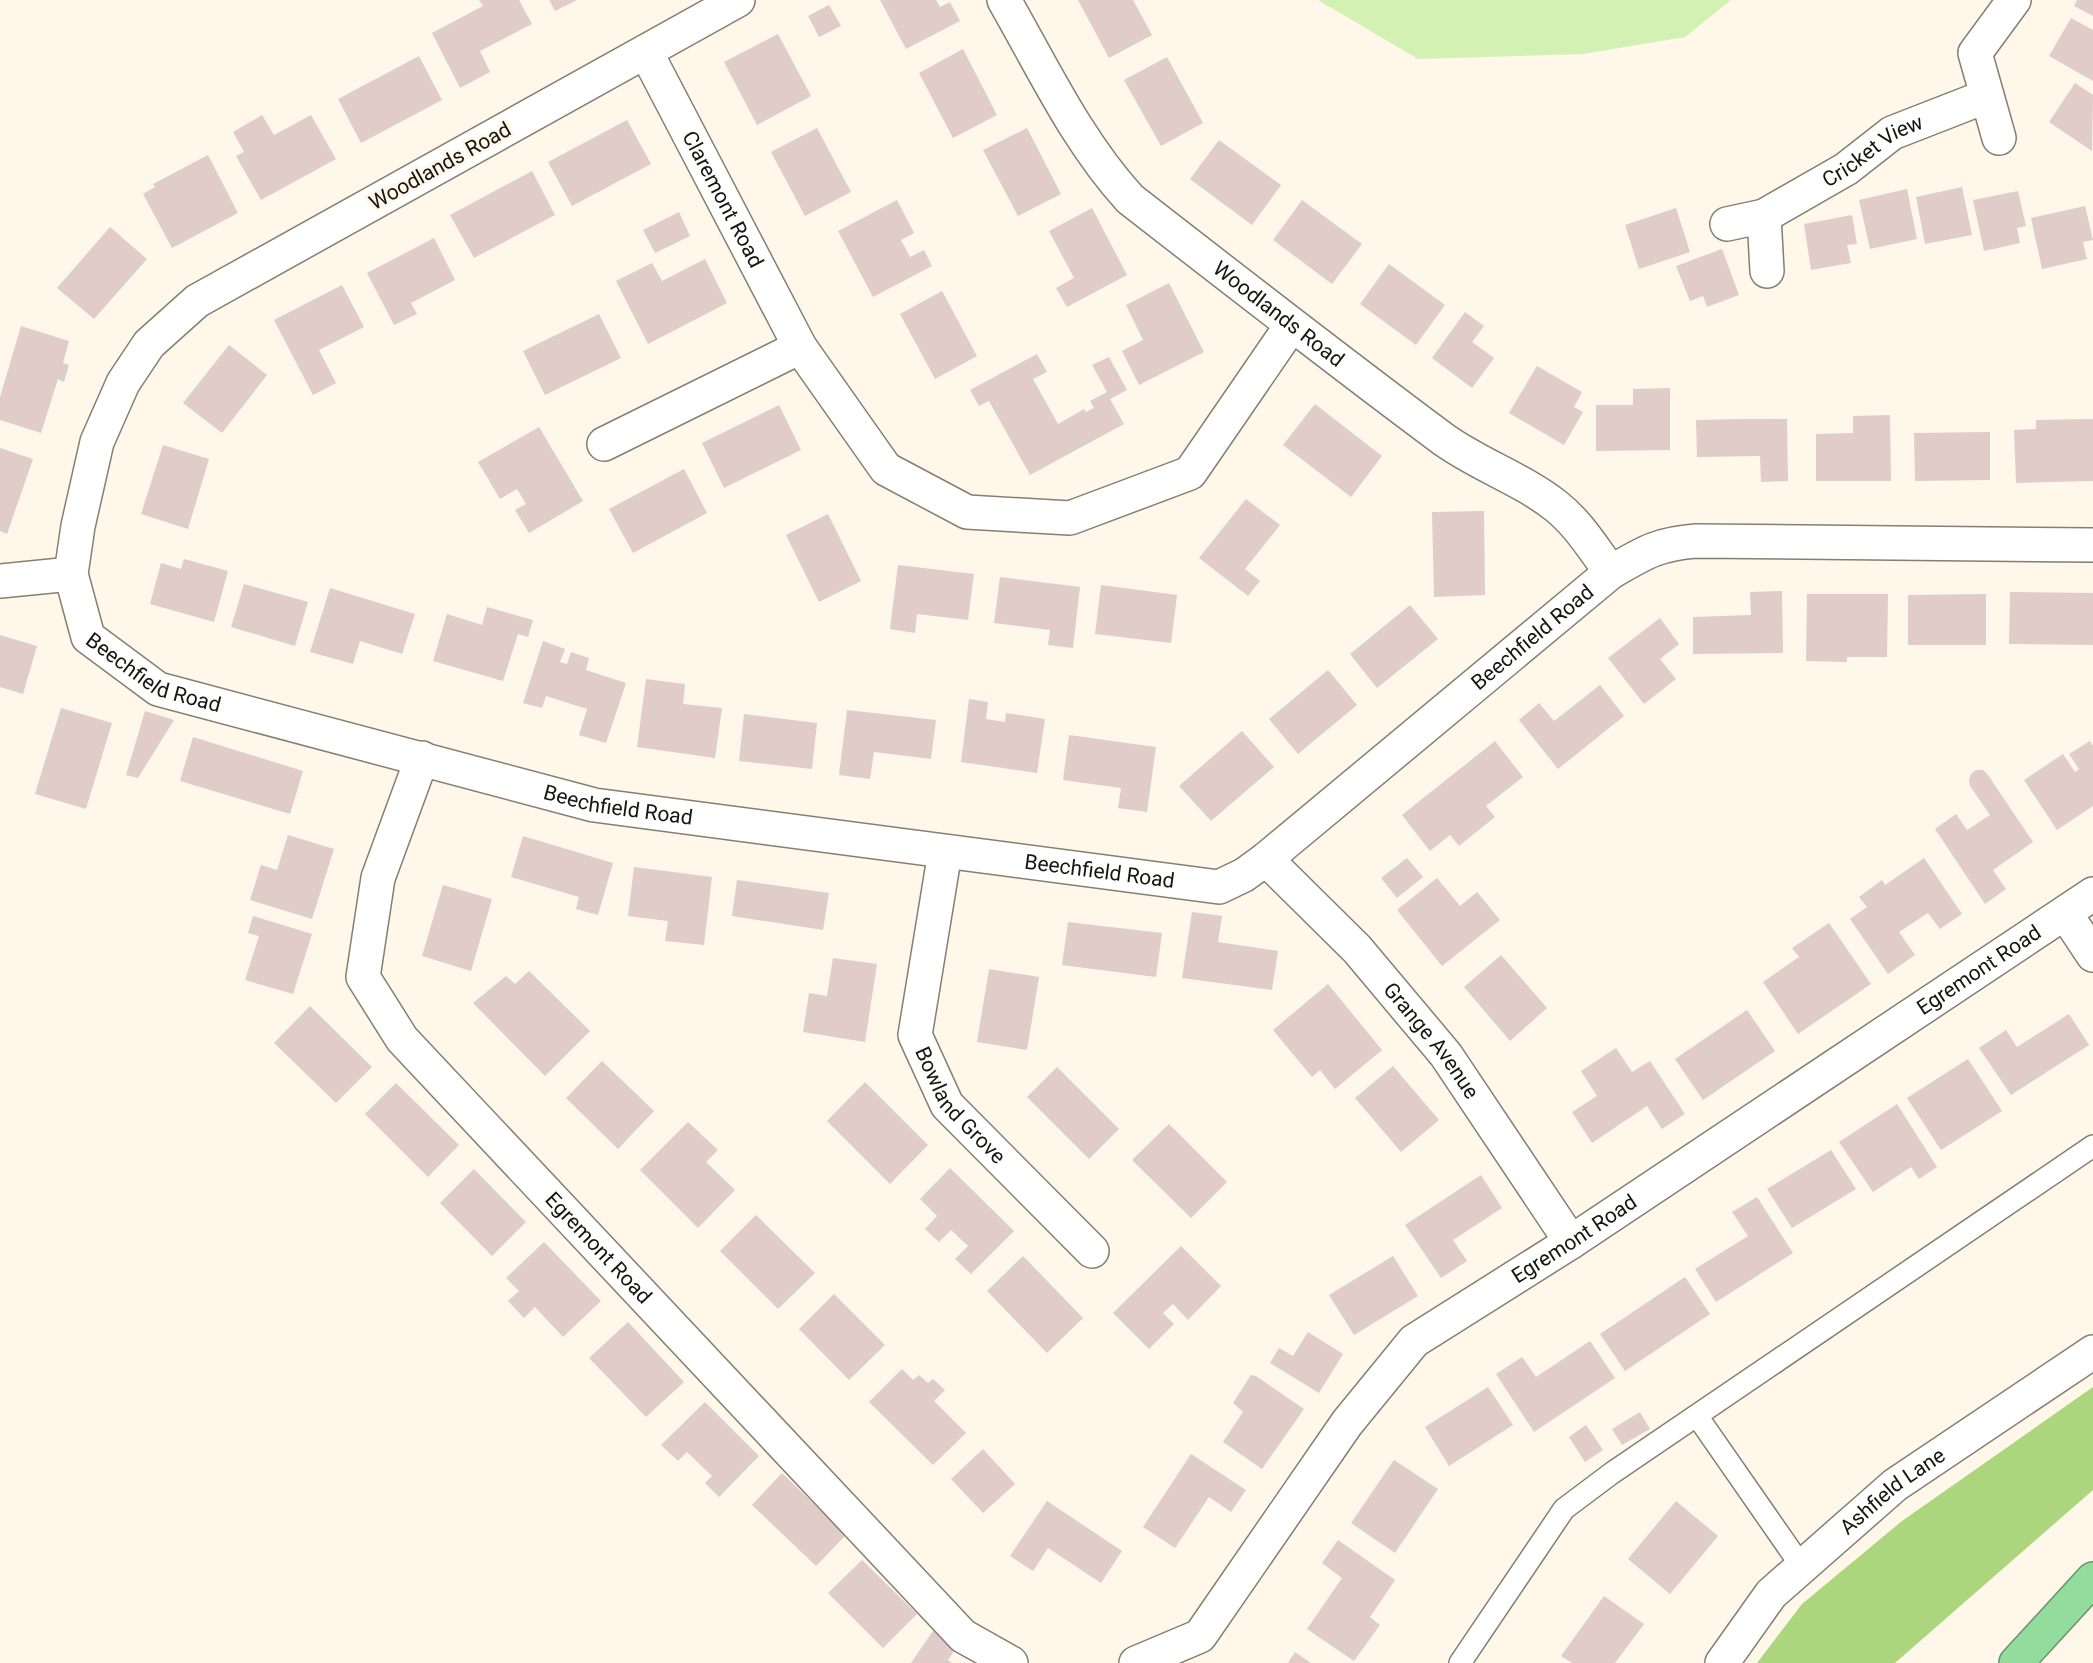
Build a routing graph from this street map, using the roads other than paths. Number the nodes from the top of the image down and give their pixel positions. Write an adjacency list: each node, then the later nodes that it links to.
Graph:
1 (738, 0): 4 (street, Woodlands Road)
2 (1004, 0): 10 (street, Woodlands Road)
3 (2014, 0): 5 (street)
4 (646, 52): 11 (street, Woodlands Road); 12 (street, Claremont Road)
5 (1987, 96): 6 (street); 7 (street, Cricket View)
6 (1999, 138)
7 (1764, 216): 8 (street, Cricket View); 9 (street)
8 (1726, 224)
9 (1767, 271)
10 (1291, 326): 12 (street, Claremont Road); 15 (street, Woodlands Road)
11 (149, 344): 16 (street, Beechfield Road)
12 (800, 347): 13 (street)
13 (604, 444)
14 (2093, 545): 15 (street, Beechfield Road)
15 (1611, 572): 20 (street, Beechfield Road)
16 (71, 574): 17 (street); 18 (street, Beechfield Road)
17 (0, 581)
18 (422, 758): 19 (street, Beechfield Road); 31 (street, Egremont Road)
19 (945, 852): 20 (street, Beechfield Road); 26 (street, Bowland Grove)
20 (1266, 860): 25 (street, Grange Avenue)
21 (2093, 894): 22 (street, Egremont Road)
22 (2065, 913): 23 (street); 25 (street, Egremont Road)
23 (2093, 955)
24 (2093, 1146): 28 (lane)
25 (1571, 1242): 32 (street, Egremont Road)
26 (1092, 1251)
27 (2093, 1352): 29 (street, Ashfield Lane)
28 (1697, 1416): 29 (lane); 33 (lane)
29 (1802, 1567): 34 (street, Ashfield Lane)
30 (2093, 1579): 35 (highway)
31 (1011, 1663)
32 (1136, 1663)
33 (1460, 1663)
34 (1722, 1663)
35 (2016, 1663)

